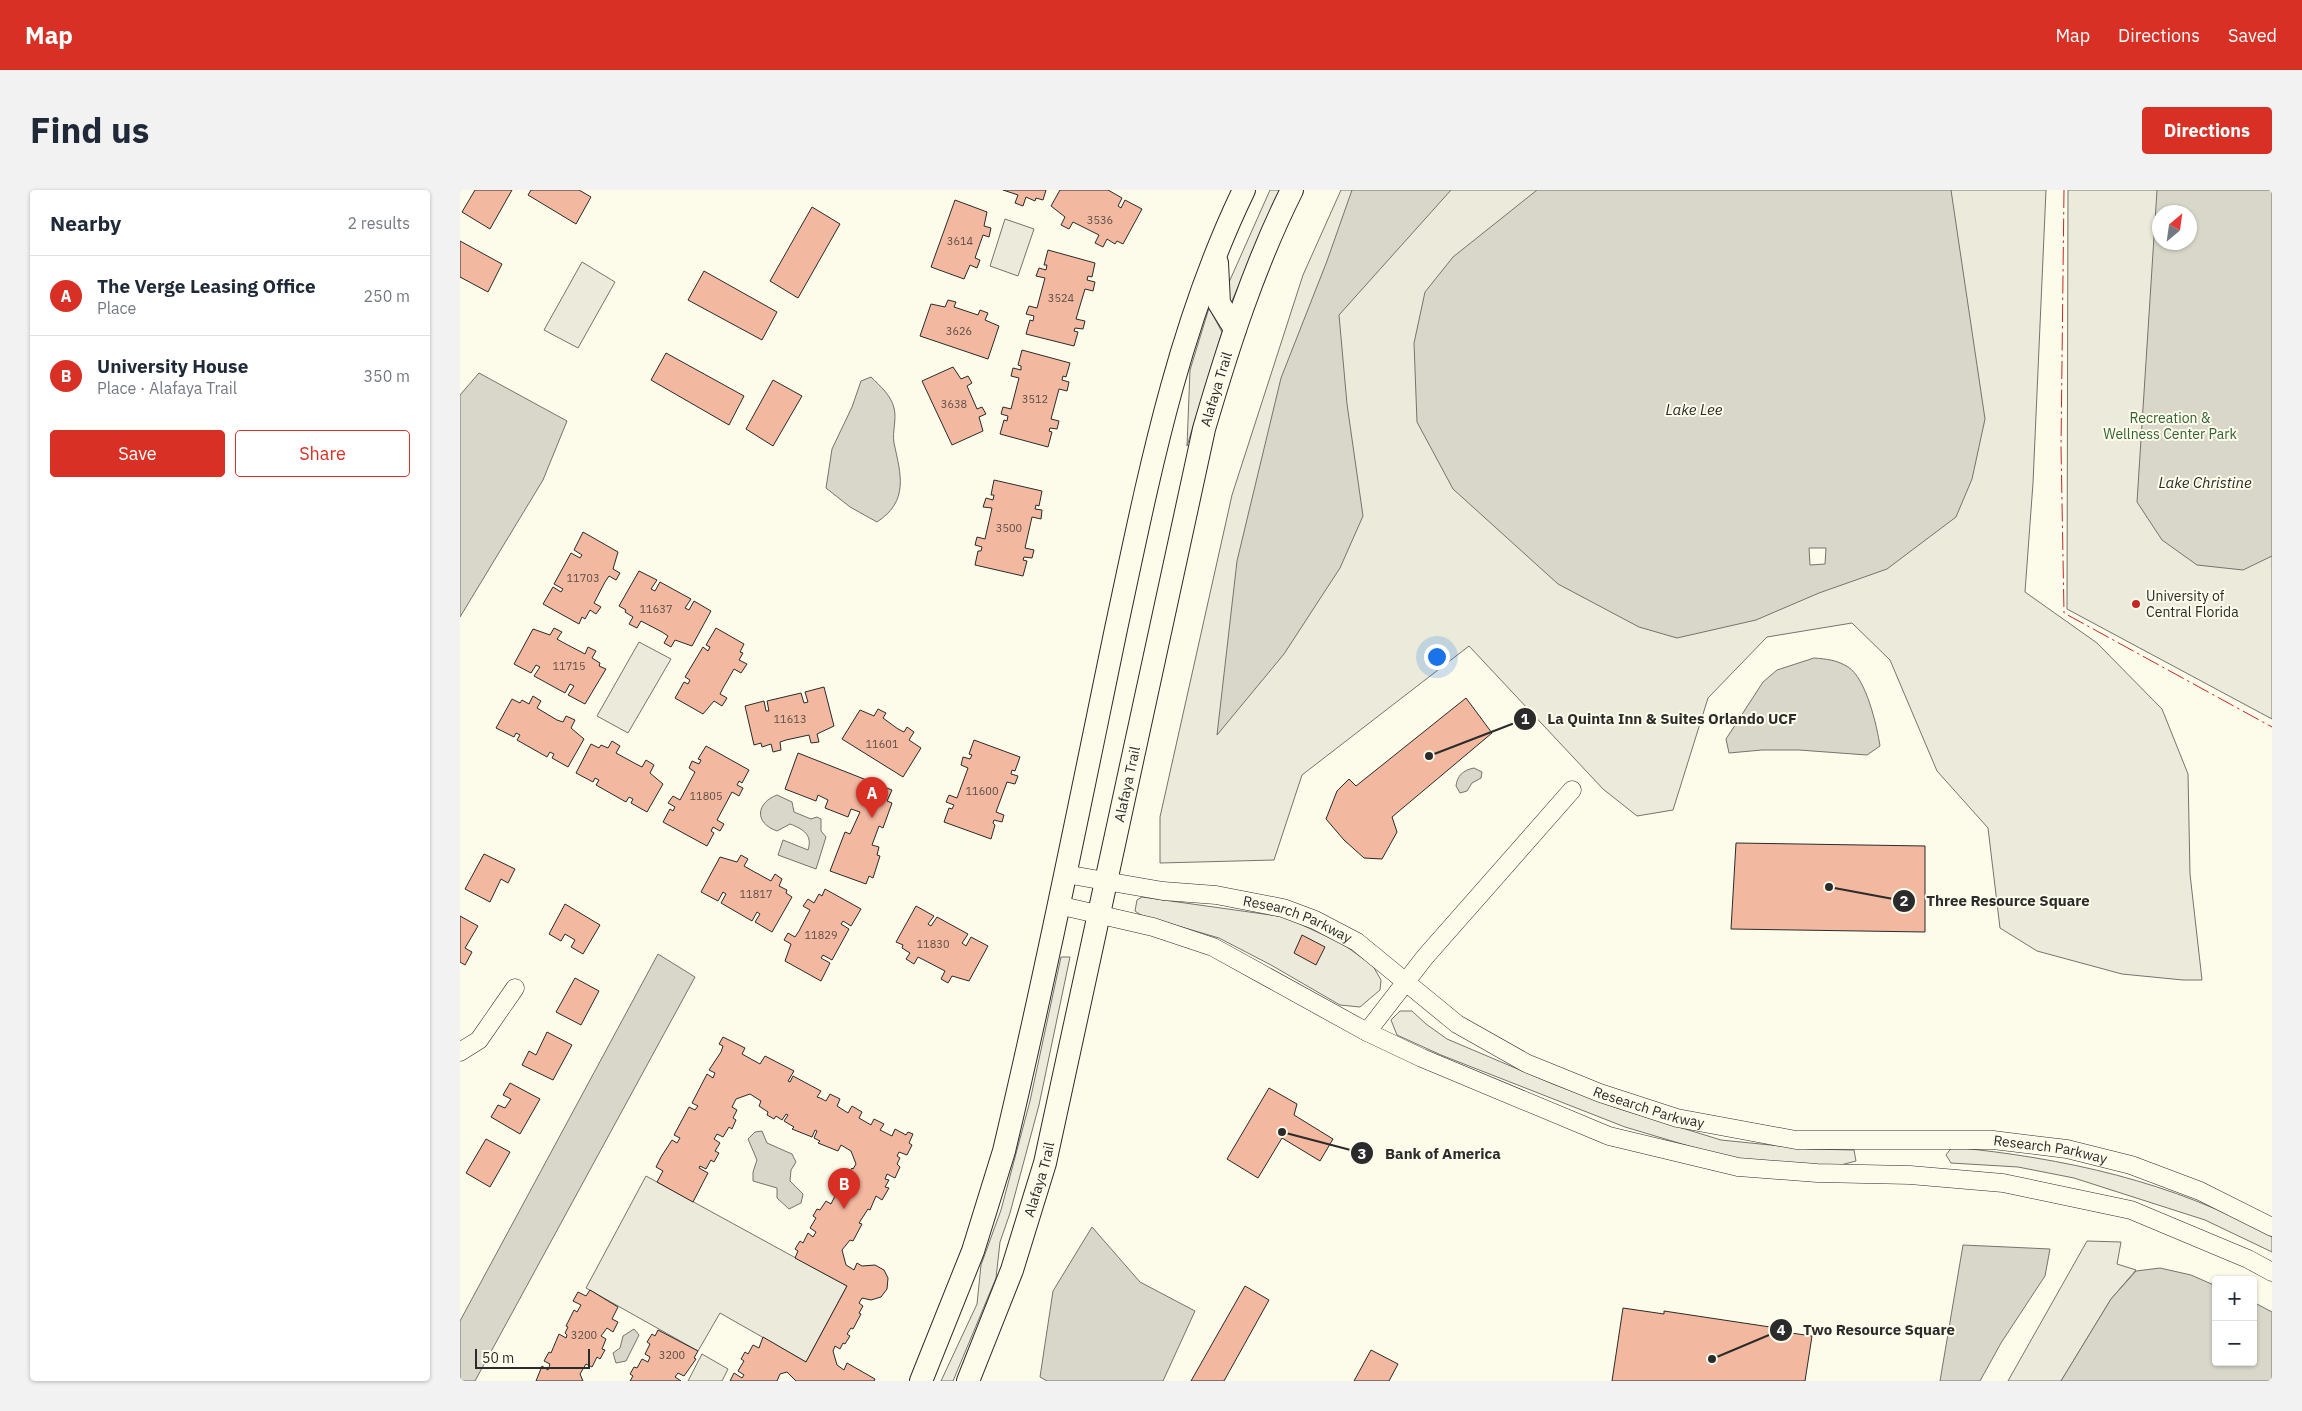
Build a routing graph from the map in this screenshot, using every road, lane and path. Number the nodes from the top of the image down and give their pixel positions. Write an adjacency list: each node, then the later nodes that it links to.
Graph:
1 (1244, 190): 3 (main road)
2 (1292, 190): 4 (main road, Alafaya Trail)
3 (1217, 252): 4 (main road); 6 (main road)
4 (1235, 329): 7 (main road, Alafaya Trail)
5 (1572, 790): 10 (street)
6 (1065, 874): 7 (street, Research Parkway); 8 (main road)
7 (1107, 881): 9 (main road, Alafaya Trail); 10 (street, Research Parkway)
8 (1058, 905): 9 (street); 16 (main road)
9 (1100, 915): 12 (street); 17 (main road, Alafaya Trail)
10 (1405, 981): 12 (street); 14 (street, Research Parkway)
11 (515, 988): 13 (street)
12 (1367, 1032): 15 (street)
13 (460, 1052)
14 (2272, 1227)
15 (2272, 1272)
16 (921, 1381)
17 (968, 1381)

